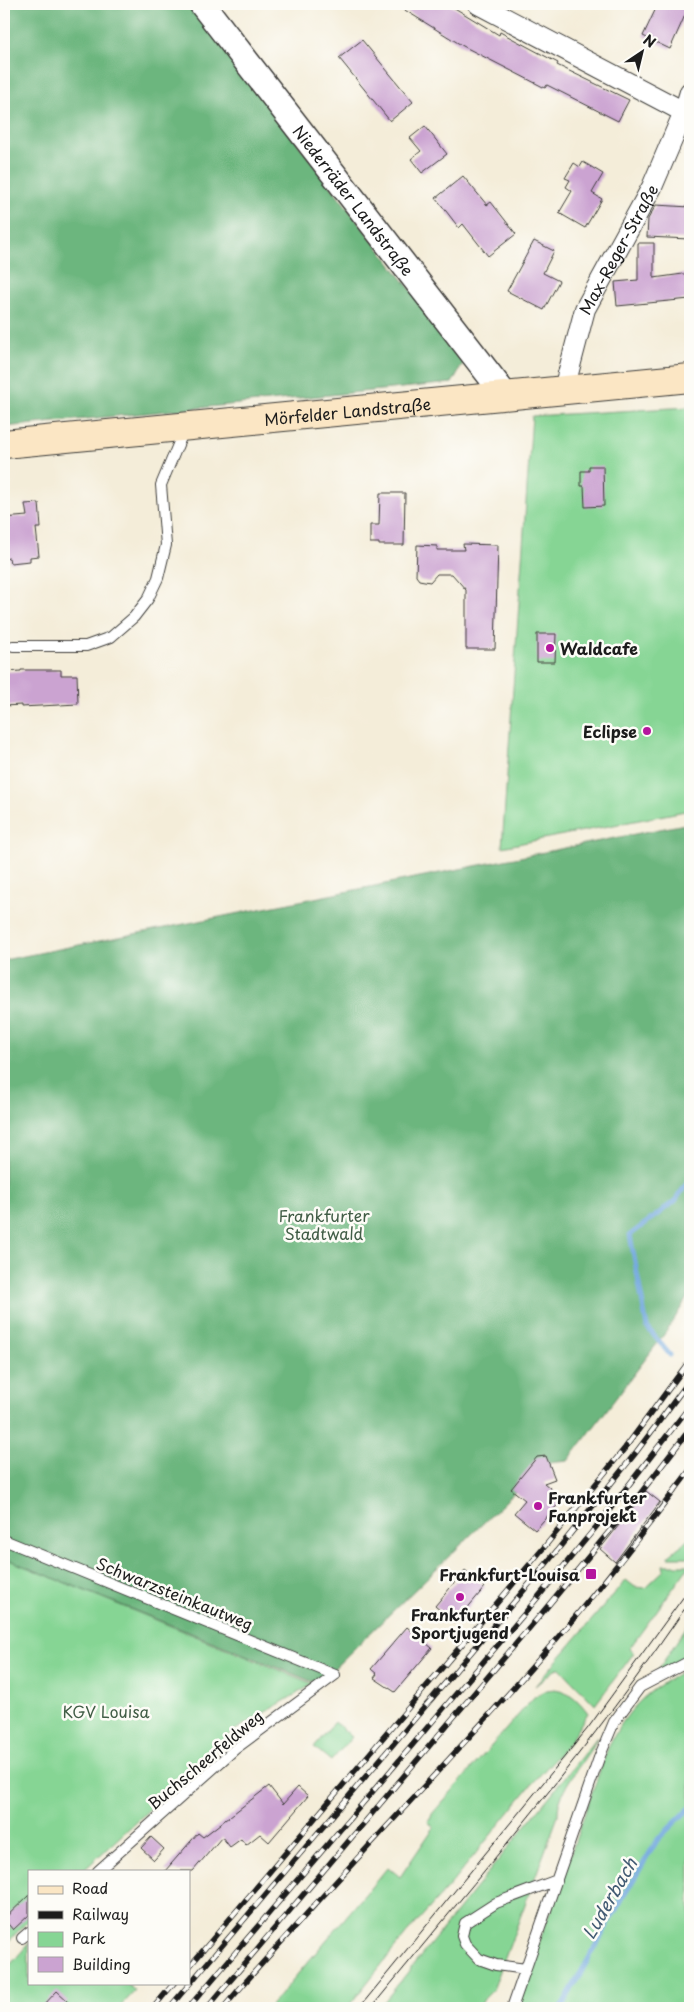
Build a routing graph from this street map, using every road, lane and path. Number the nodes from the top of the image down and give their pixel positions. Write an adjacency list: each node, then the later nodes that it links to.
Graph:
1 (202, 4): 7 (street, Niederräder Landstraße)
2 (478, 4): 4 (street)
3 (690, 92): 4 (street, Max-Reger-Straße)
4 (687, 112): 6 (street, Max-Reger-Straße)
5 (690, 378): 6 (main road, Mörfelder Landstraße)
6 (564, 389): 7 (main road, Mörfelder Landstraße)
7 (505, 395): 8 (main road, Mörfelder Landstraße)
8 (185, 427): 9 (main road, Mörfelder Landstraße); 10 (lane)
9 (4, 444)
10 (13, 646)
11 (4, 1540): 13 (lane, Schwarzsteinkautweg)
12 (690, 1661): 15 (lane)
13 (335, 1674): 14 (lane, Buchscheerfeldweg)
14 (99, 1870)
15 (557, 1880): 16 (lane); 16 (lane)
16 (526, 1969): 17 (lane)
17 (512, 2008)

